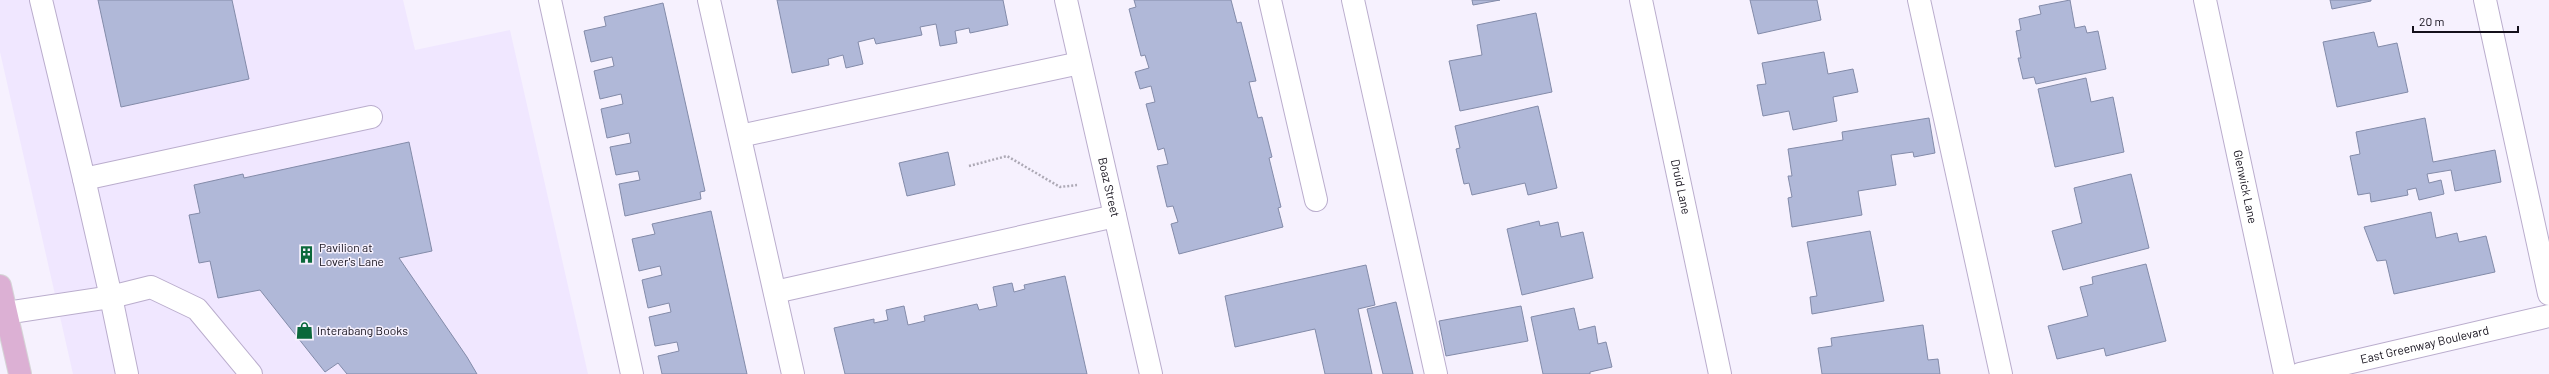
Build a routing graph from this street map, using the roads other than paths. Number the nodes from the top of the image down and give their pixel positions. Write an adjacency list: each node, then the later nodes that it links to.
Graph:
1 (41, 0): 14 (street)
2 (550, 0): 26 (street)
3 (709, 0): 13 (street)
4 (1066, 0): 11 (street, Boaz Street)
5 (1270, 0): 15 (street)
6 (1353, 0): 29 (street)
7 (1641, 0): 30 (street, Druid Lane)
8 (1920, 0): 31 (street)
9 (2205, 0): 32 (street, Glenwick Lane)
10 (2485, 0): 19 (street)
11 (1080, 63): 13 (street); 16 (street, Boaz Street)
12 (371, 117): 14 (street)
13 (740, 136): 18 (street)
14 (84, 179): 20 (street)
15 (1316, 200)
16 (1115, 216): 18 (street); 28 (street, Boaz Street)
17 (0, 286): 21 (main road)
18 (774, 292): 27 (street)
19 (2549, 294)
20 (111, 297): 21 (street); 24 (street); 25 (street)
21 (3, 314): 23 (main road)
22 (2549, 316): 33 (street, East Greenway Boulevard)
23 (20, 374)
24 (127, 374)
25 (251, 374)
26 (632, 374)
27 (793, 374)
28 (1151, 374)
29 (1436, 374)
30 (1720, 374)
31 (2001, 374)
32 (2285, 374)
33 (2300, 374)

